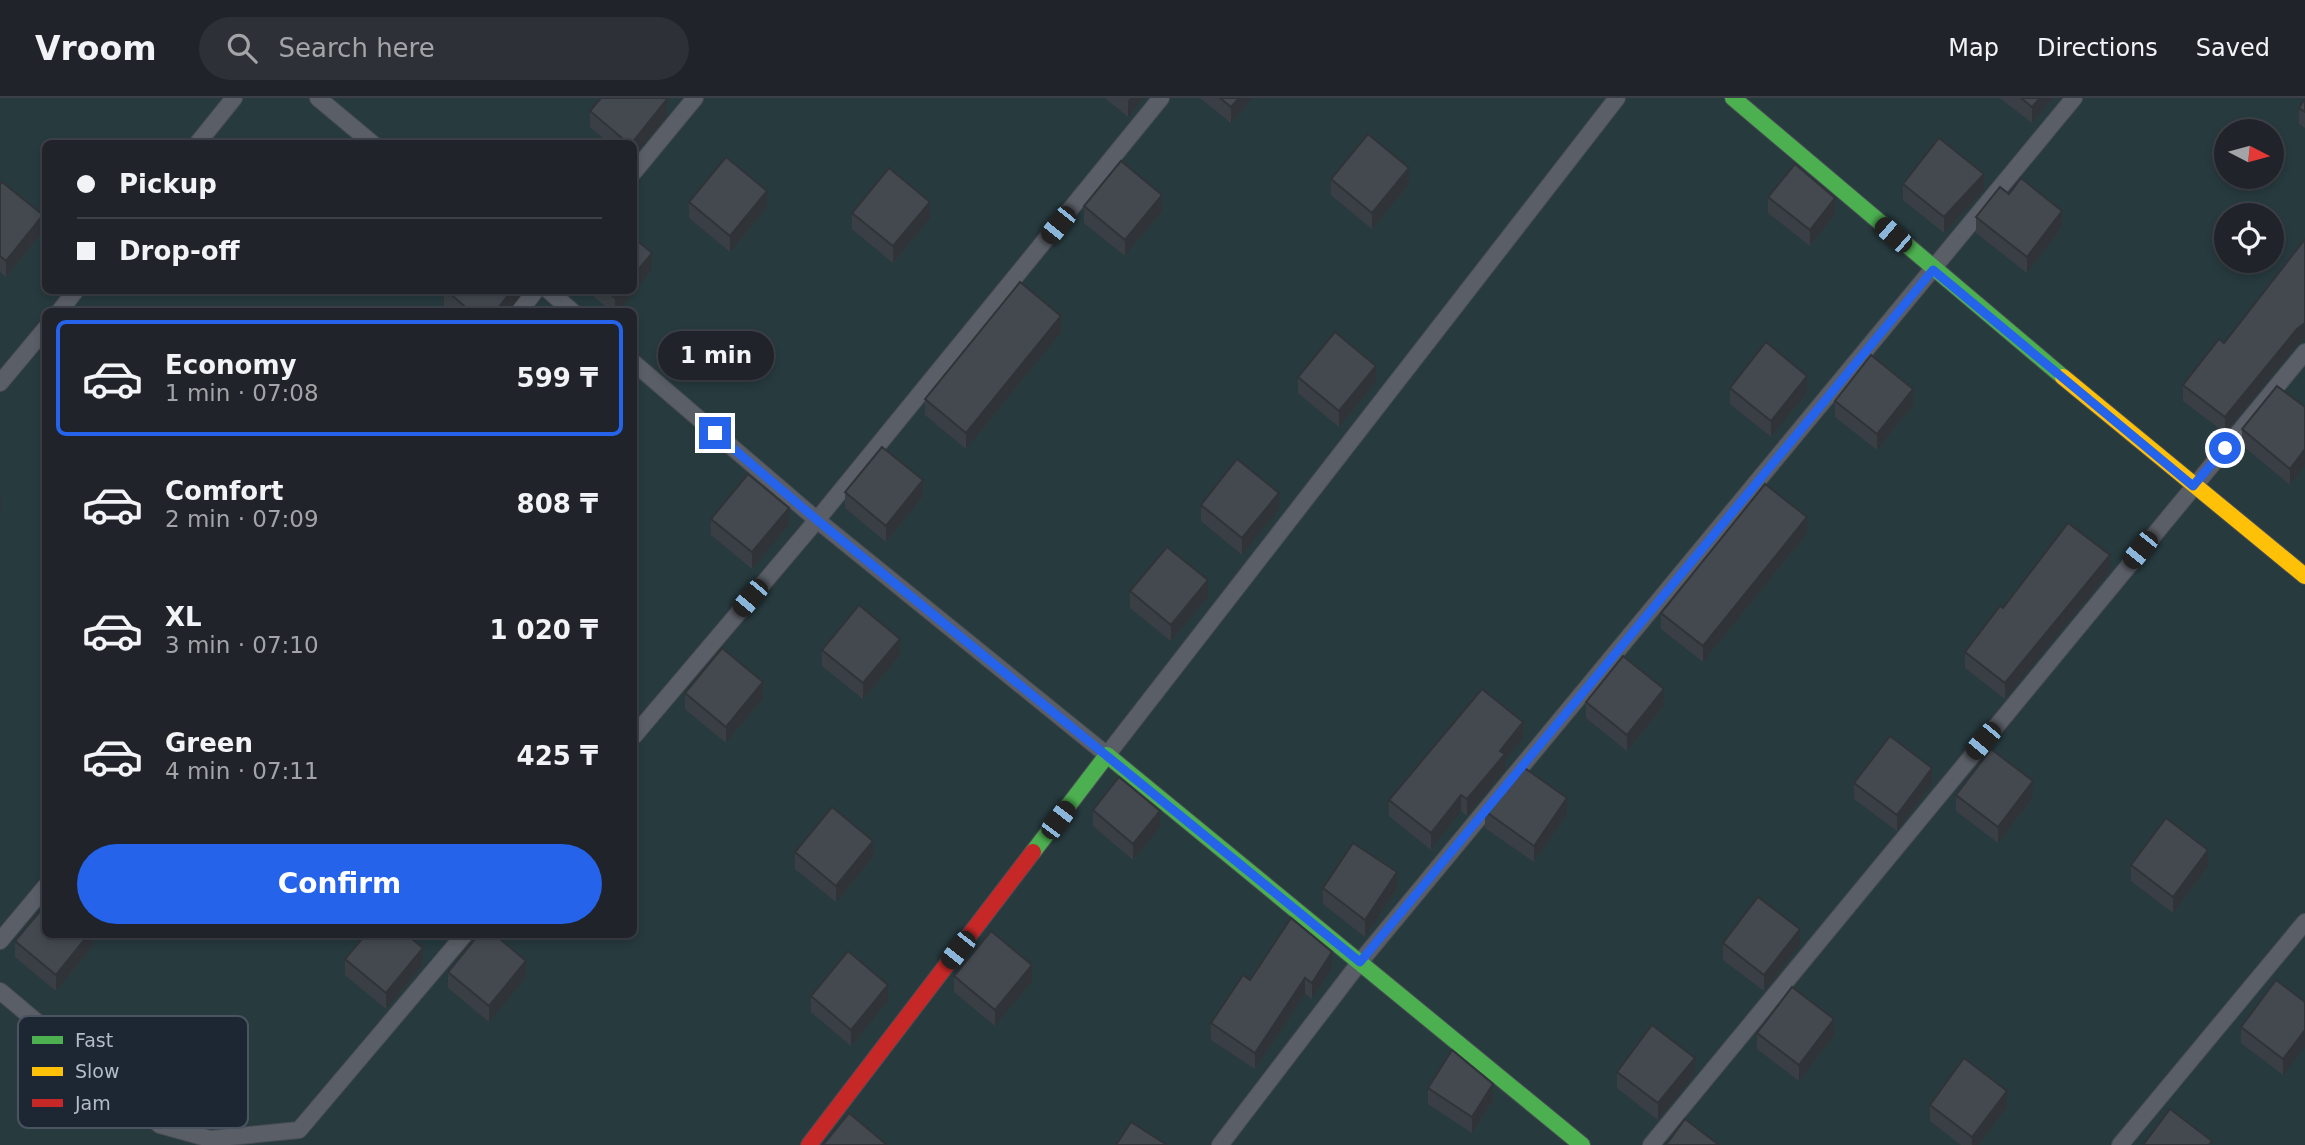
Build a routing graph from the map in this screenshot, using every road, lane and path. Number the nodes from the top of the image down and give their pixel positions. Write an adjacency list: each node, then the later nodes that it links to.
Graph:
1 (234, 98): 8 (lane)
2 (318, 98): 9 (lane)
3 (695, 98): 10 (lane)
4 (1161, 98): 23 (lane)
5 (1617, 98): 26 (lane)
6 (1733, 98): 11 (street)
7 (2074, 98): 11 (lane)
8 (200, 140)
9 (368, 140)
10 (637, 168)
11 (1933, 270): 22 (street); 31 (lane)
12 (73, 294): 15 (lane)
13 (533, 294): 16 (lane)
14 (553, 294): 17 (lane)
15 (62, 308)
16 (522, 308)
17 (568, 308)
18 (42, 333): 21 (lane)
19 (2305, 352): 22 (lane)
20 (637, 366): 23 (lane)
21 (0, 383)
22 (2193, 486): 24 (street); 40 (lane)
23 (817, 520): 25 (lane); 26 (lane)
24 (2305, 576)
25 (637, 732)
26 (1107, 755): 31 (street); 37 (street)
27 (42, 891): 30 (lane)
28 (2305, 922): 41 (lane)
29 (462, 938): 35 (lane)
30 (0, 941)
31 (1360, 962): 38 (lane); 39 (street)
32 (0, 991): 33 (lane)
33 (30, 1016)
34 (164, 1128): 36 (lane)
35 (171, 1128)
36 (184, 1145)
37 (809, 1145)
38 (1220, 1145)
39 (1582, 1145)
40 (1651, 1145)
41 (2120, 1145)

